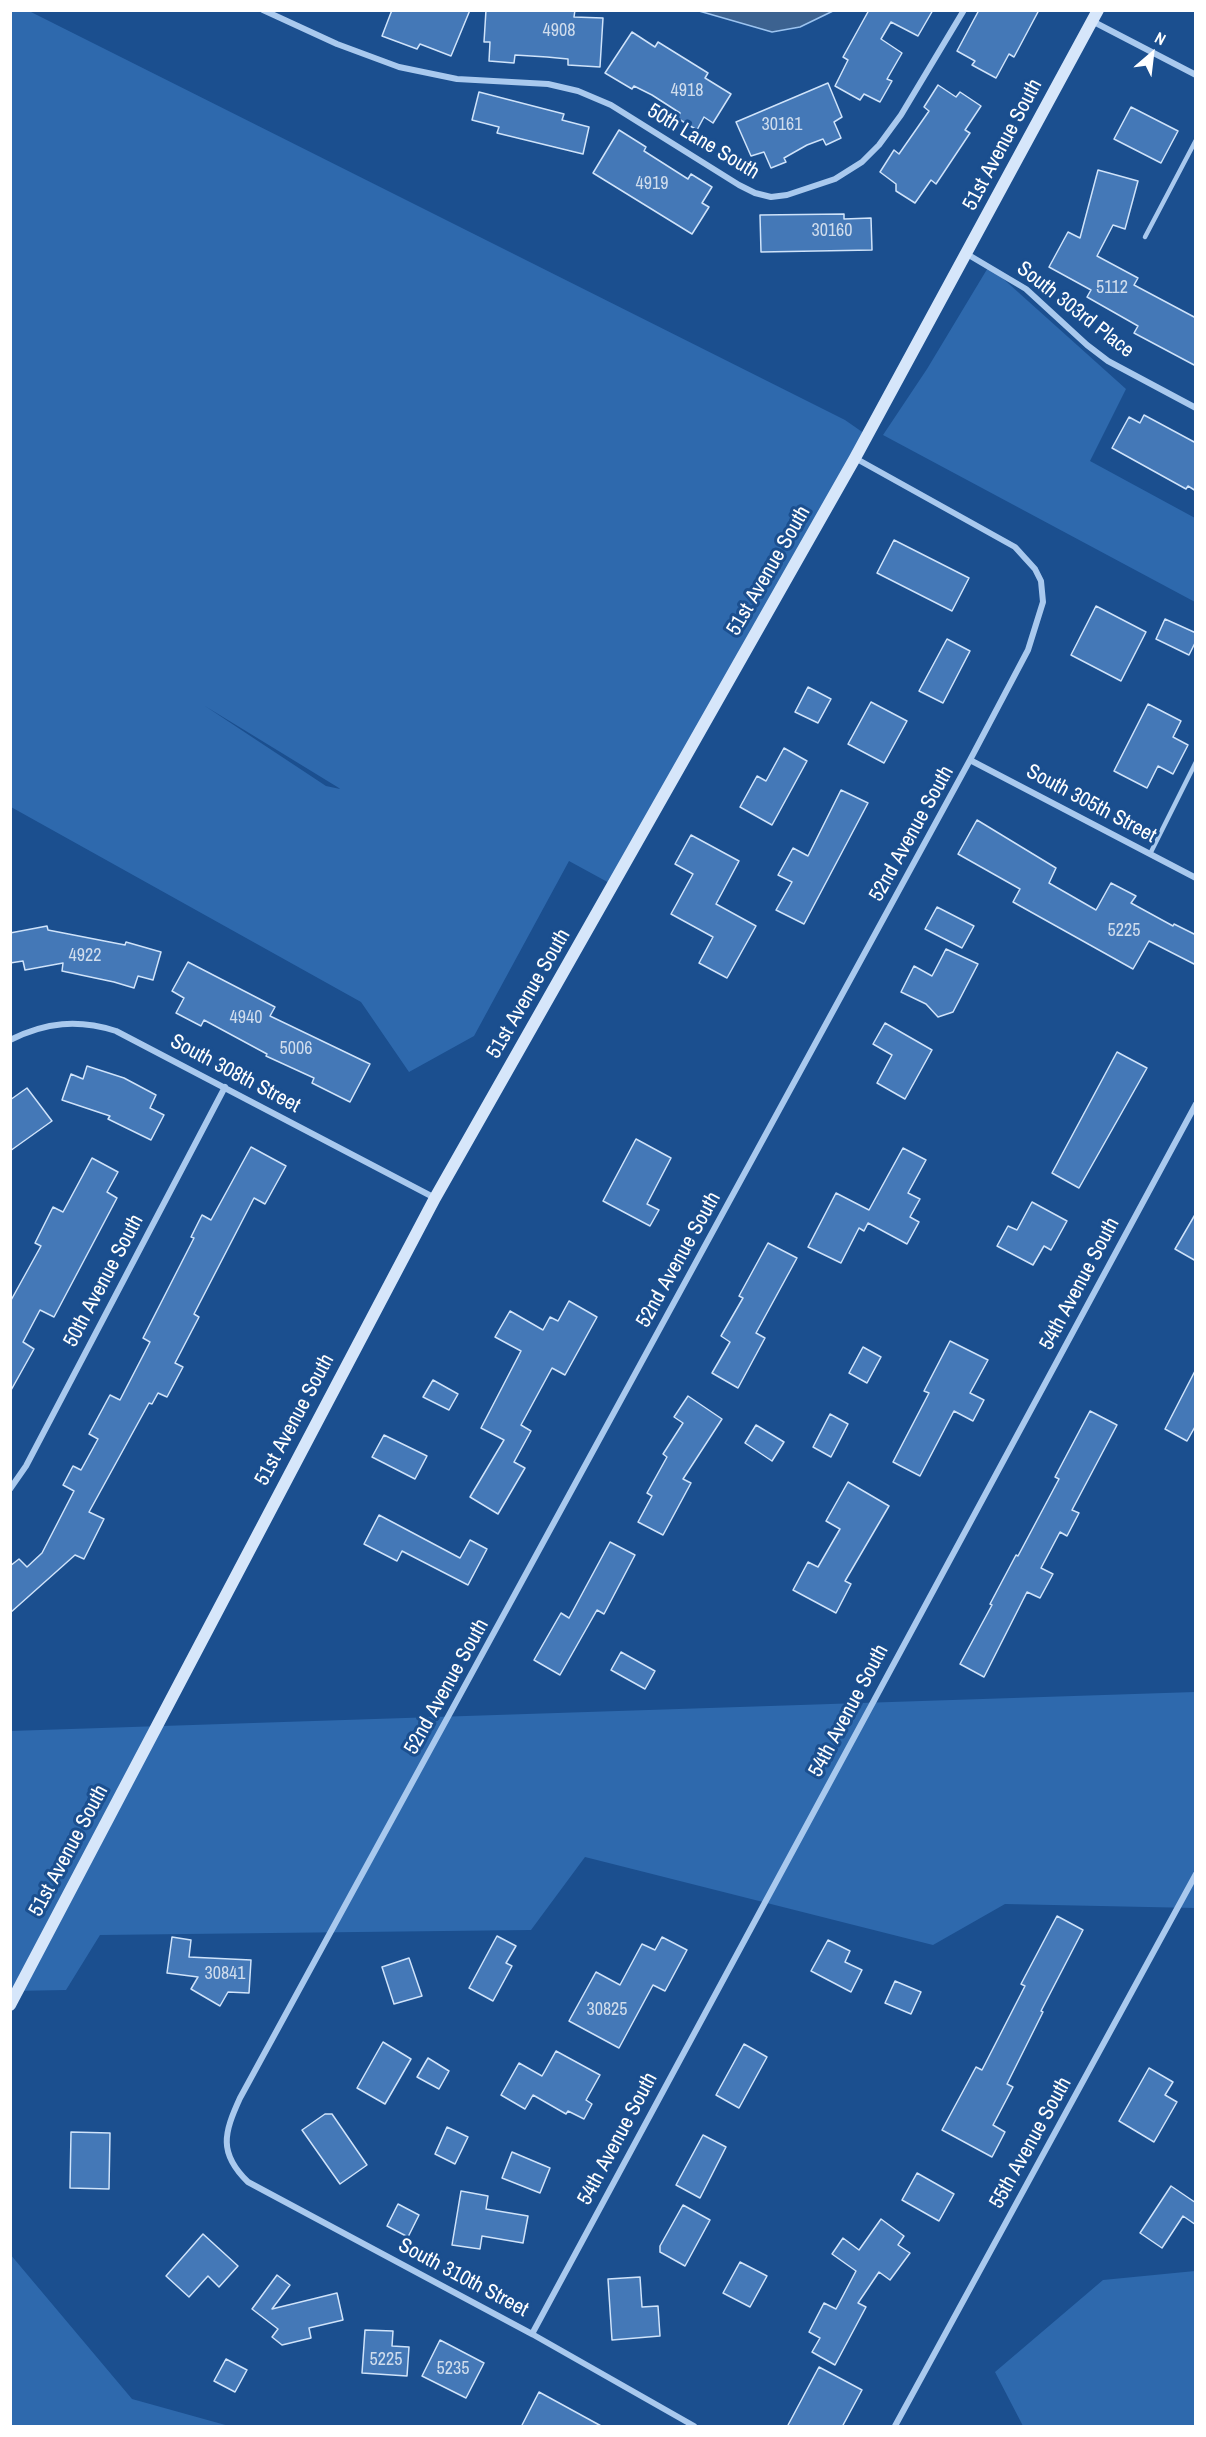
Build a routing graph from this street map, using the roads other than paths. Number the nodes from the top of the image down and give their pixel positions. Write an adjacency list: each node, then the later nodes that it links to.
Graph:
1 (263, 10): 2 (street, 50th Lane South)
2 (964, 10)
3 (1095, 16): 4 (street); 7 (main road, 51st Avenue South)
4 (1196, 75)
5 (1196, 140): 6 (lane)
6 (1145, 237)
7 (967, 254): 8 (street, South 303rd Place); 9 (main road, 51st Avenue South)
8 (1196, 408)
9 (855, 458): 10 (street, 52nd Avenue South); 17 (main road, 51st Avenue South)
10 (970, 760): 12 (street, South 305th Street); 21 (street, 52nd Avenue South)
11 (1196, 762): 12 (lane)
12 (1150, 854): 13 (street, South 305th Street)
13 (1196, 878)
14 (10, 1040): 15 (street, South 308th Street)
15 (225, 1087): 17 (street, South 308th Street); 18 (street, 50th Avenue South)
16 (1196, 1104): 22 (street, 54th Avenue South)
17 (435, 1198): 20 (main road, 51st Avenue South)
18 (10, 1490)
19 (1196, 1874): 24 (street, 55th Avenue South)
20 (10, 2005)
21 (227, 2150): 22 (street, South 310th Street)
22 (532, 2334): 23 (street, South 310th Street)
23 (694, 2427)
24 (895, 2427)

